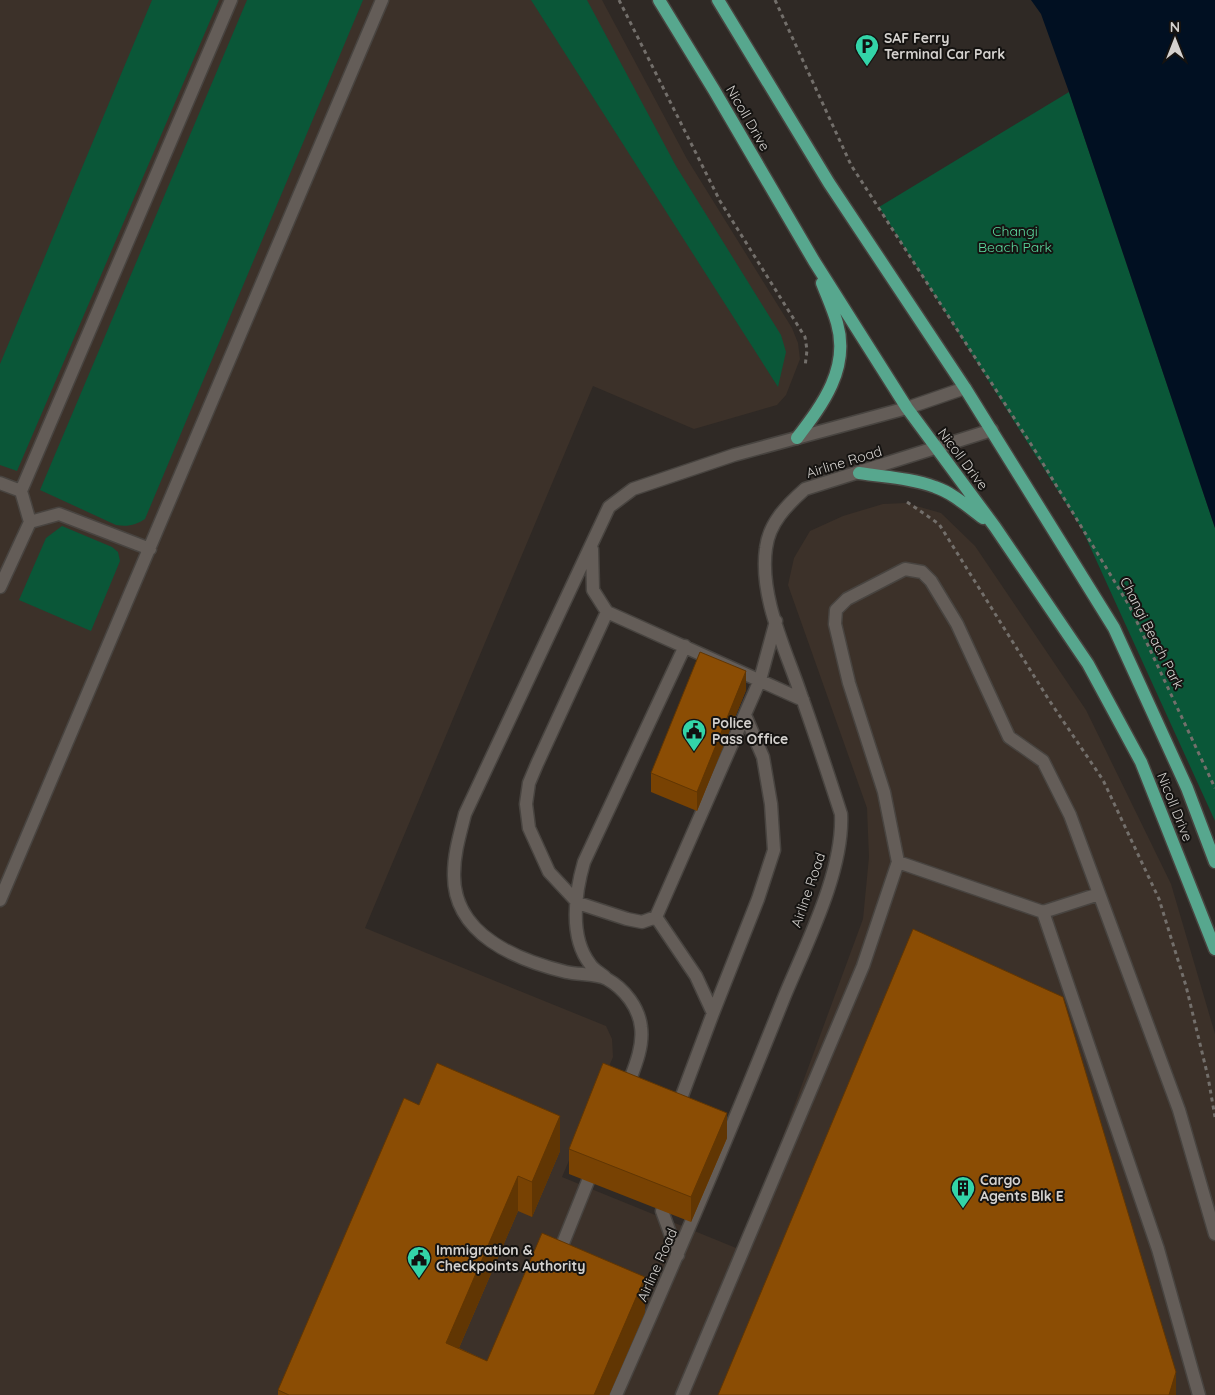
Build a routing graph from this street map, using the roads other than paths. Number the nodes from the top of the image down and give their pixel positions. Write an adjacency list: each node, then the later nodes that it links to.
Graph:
1 (231, 0): 13 (lane)
2 (382, 0): 17 (lane)
3 (659, 0): 5 (main road, Nicoll Drive)
4 (718, 0): 6 (main road, Nicoll Drive)
5 (814, 261): 7 (main road, Nicoll Drive); 9 (main road)
6 (965, 388): 7 (lane); 8 (main road, Nicoll Drive)
7 (907, 408): 9 (lane); 10 (main road, Nicoll Drive)
8 (992, 430): 10 (lane, Airline Road); 26 (main road, Nicoll Drive)
9 (797, 438): 16 (lane)
10 (935, 448): 11 (lane, Airline Road); 15 (main road, Nicoll Drive)
11 (859, 473): 15 (main road); 20 (lane, Airline Road)
12 (0, 483): 13 (lane)
13 (21, 491): 14 (lane)
14 (30, 522): 17 (lane); 18 (lane)
15 (995, 527): 32 (main road, Nicoll Drive)
16 (593, 541): 19 (lane); 33 (lane)
17 (150, 549): 28 (lane)
18 (0, 587)
19 (607, 612): 21 (lane); 29 (lane)
20 (776, 621): 22 (lane); 23 (lane, Airline Road)
21 (685, 646): 22 (lane); 29 (lane)
22 (760, 680): 23 (lane); 24 (lane)
23 (803, 700): 40 (lane, Airline Road)
24 (745, 715): 31 (lane); 34 (lane)
25 (898, 862): 27 (lane); 30 (lane); 43 (lane)
26 (1215, 862)
27 (1099, 894): 30 (lane); 39 (lane)
28 (0, 900)
29 (578, 903): 31 (lane); 33 (lane)
30 (1043, 912): 44 (lane)
31 (656, 917): 34 (lane)
32 (1215, 949)
33 (606, 979): 35 (lane)
34 (713, 1013): 36 (lane)
35 (624, 1096)
36 (675, 1116)
37 (588, 1182): 41 (lane)
38 (662, 1211): 40 (lane)
39 (1215, 1234)
40 (678, 1255): 42 (lane, Airline Road)
41 (552, 1272)
42 (616, 1395)
43 (682, 1395)
44 (1199, 1395)

